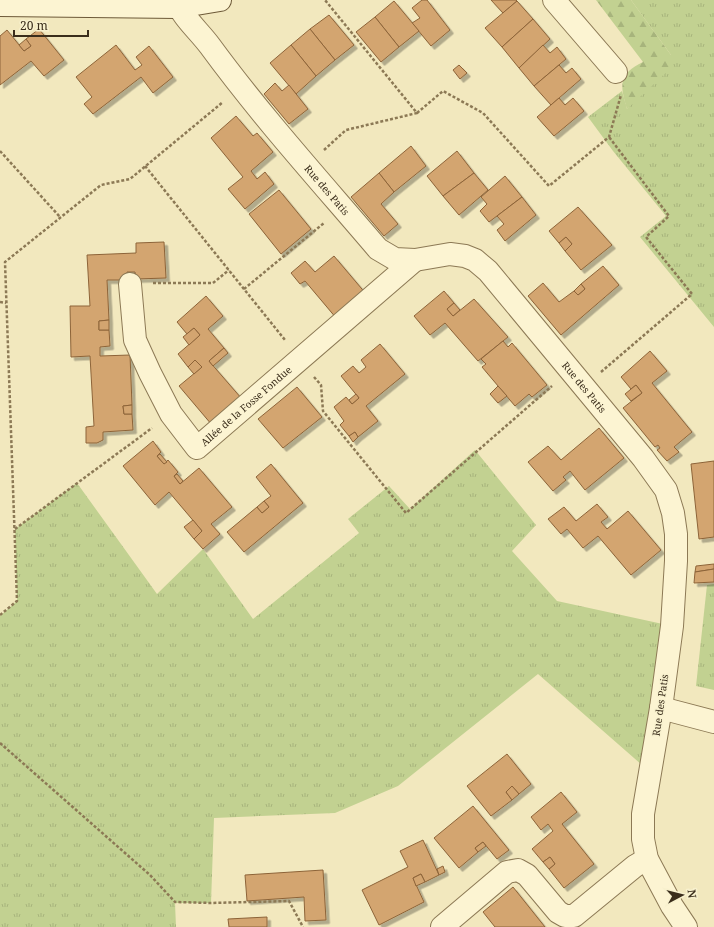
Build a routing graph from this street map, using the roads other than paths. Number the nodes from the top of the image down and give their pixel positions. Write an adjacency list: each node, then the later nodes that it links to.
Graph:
1 (220, 0): 3 (street)
2 (554, 0): 5 (street)
3 (177, 4): 4 (street); 6 (street, Rue des Patis)
4 (0, 5)
5 (616, 72)
6 (415, 260): 7 (street, Allée de la Fosse Fondue); 8 (street, Rue des Patis)
7 (130, 284)
8 (660, 708): 9 (street); 10 (street, Rue des Patis)
9 (714, 722)
10 (646, 859): 11 (street); 12 (street, Rue des Patis)
11 (442, 927)
12 (686, 927)

